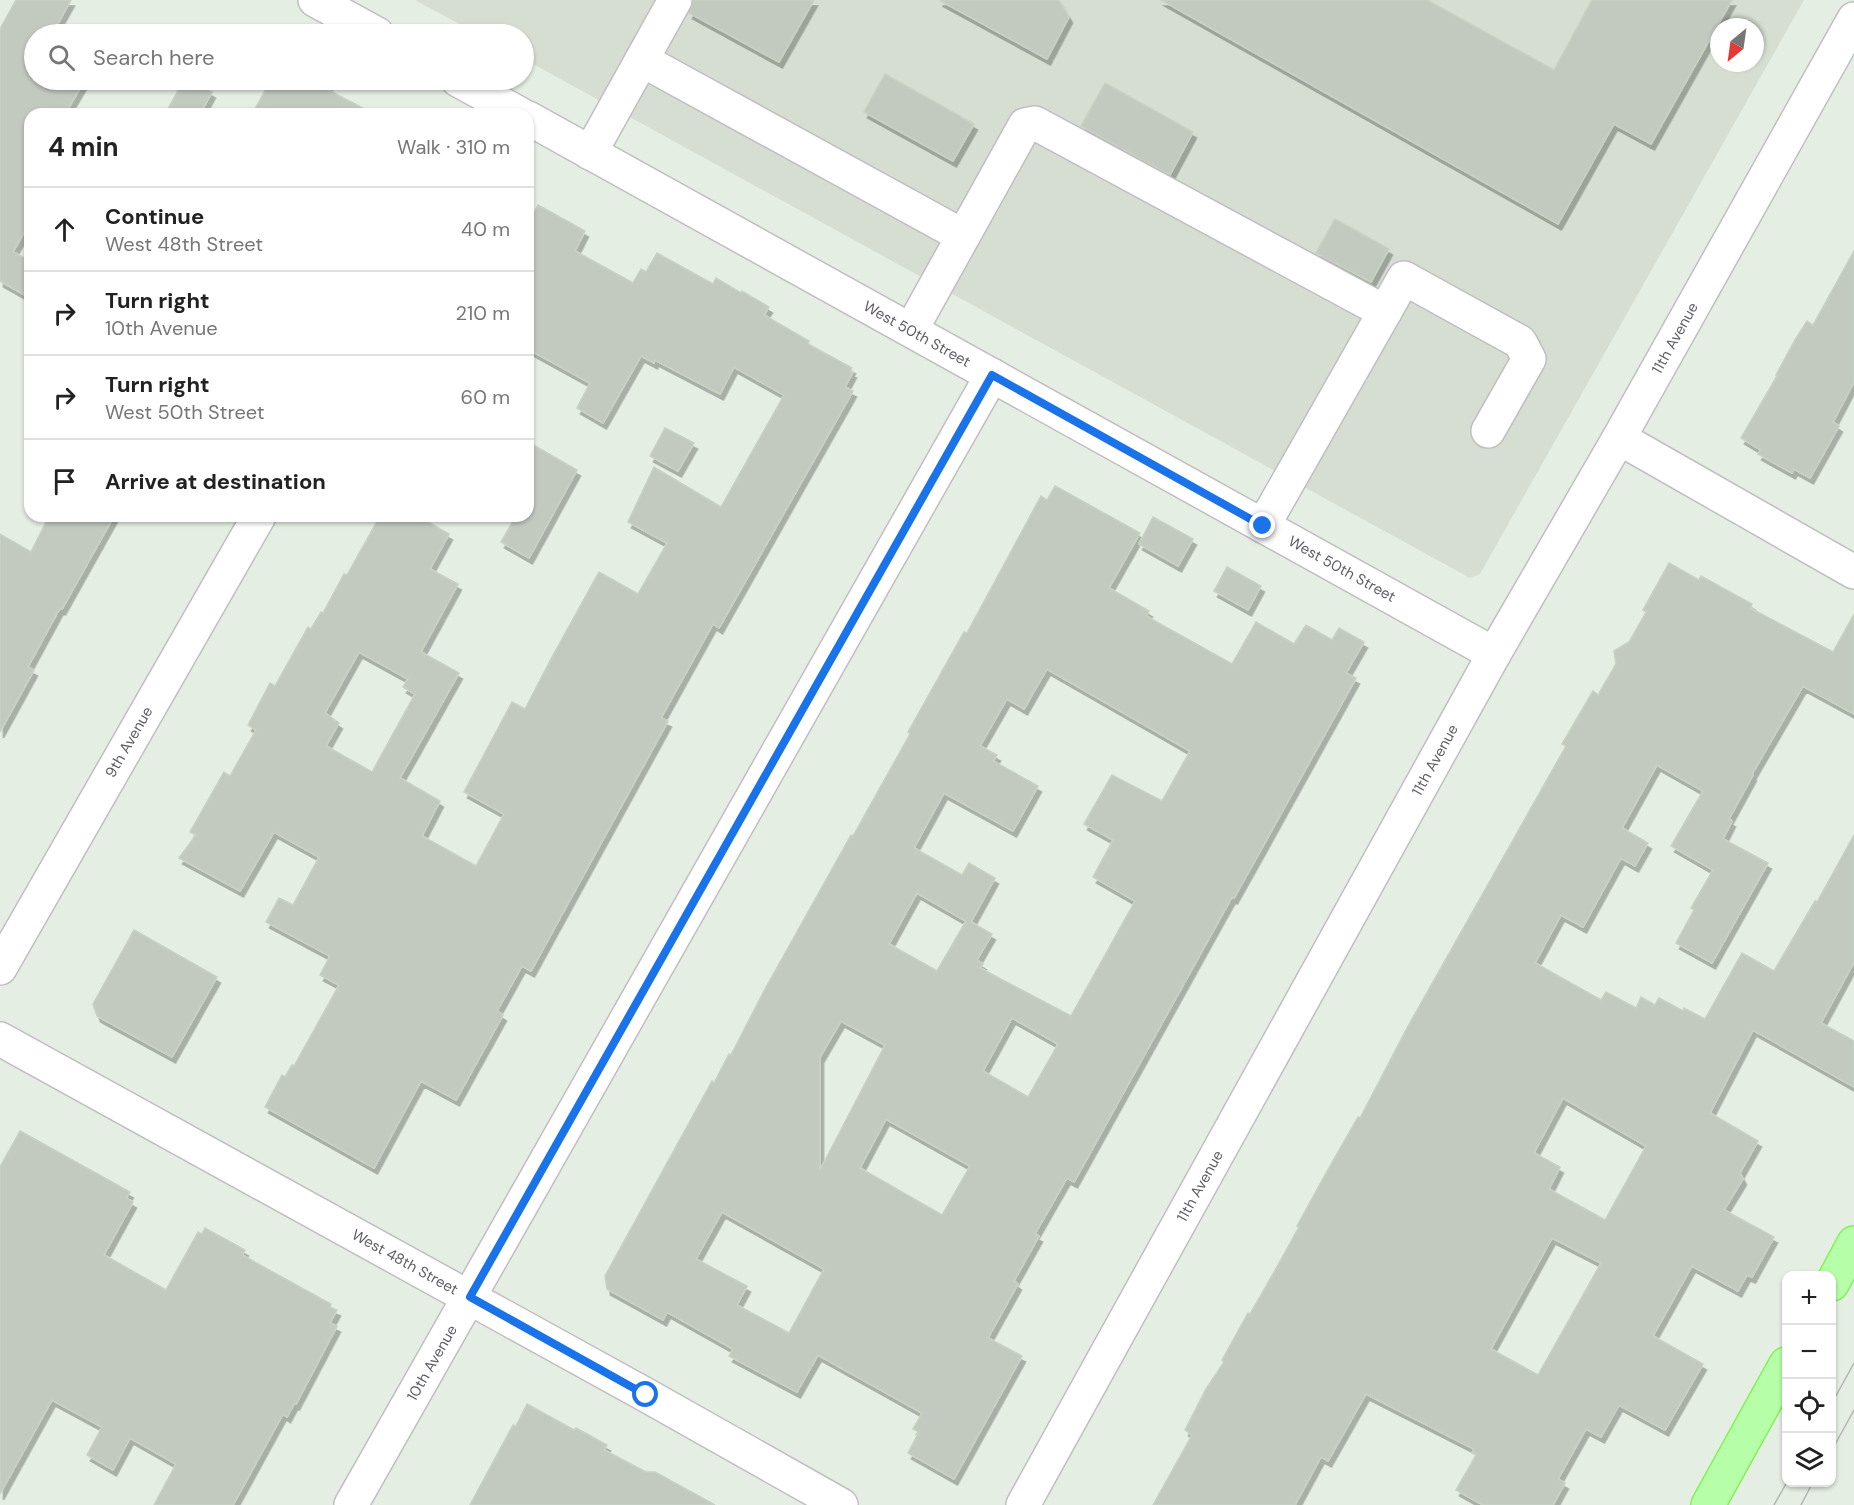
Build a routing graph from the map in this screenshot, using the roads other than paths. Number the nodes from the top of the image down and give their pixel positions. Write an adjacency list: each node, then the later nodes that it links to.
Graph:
1 (315, 0): 4 (street)
2 (675, 0): 5 (street)
3 (1854, 19): 15 (street, 11th Avenue)
4 (359, 24)
5 (642, 60): 9 (street); 10 (street)
6 (473, 90): 7 (street)
7 (499, 108)
8 (534, 121): 9 (street, West 50th Street)
9 (590, 153): 12 (street, West 50th Street)
10 (963, 236): 11 (street); 12 (street)
11 (1385, 312): 14 (street); 17 (street)
12 (911, 330): 13 (street, West 50th Street)
13 (992, 375): 17 (street, West 50th Street); 24 (street, 10th Avenue)
14 (1488, 431)
15 (1618, 438): 18 (street); 19 (street, 11th Avenue)
16 (256, 522): 20 (street, 9th Avenue)
17 (1263, 526): 19 (street, West 50th Street)
18 (1854, 572)
19 (1494, 654): 28 (street, 11th Avenue)
20 (0, 968)
21 (0, 1039): 24 (street, West 48th Street)
22 (1854, 1244): 23 (main road)
23 (1836, 1277)
24 (470, 1297): 26 (street, 10th Avenue); 27 (street, West 48th Street)
25 (1782, 1371): 29 (main road)
26 (351, 1505)
27 (841, 1505)
28 (1023, 1505)
29 (1708, 1505)

